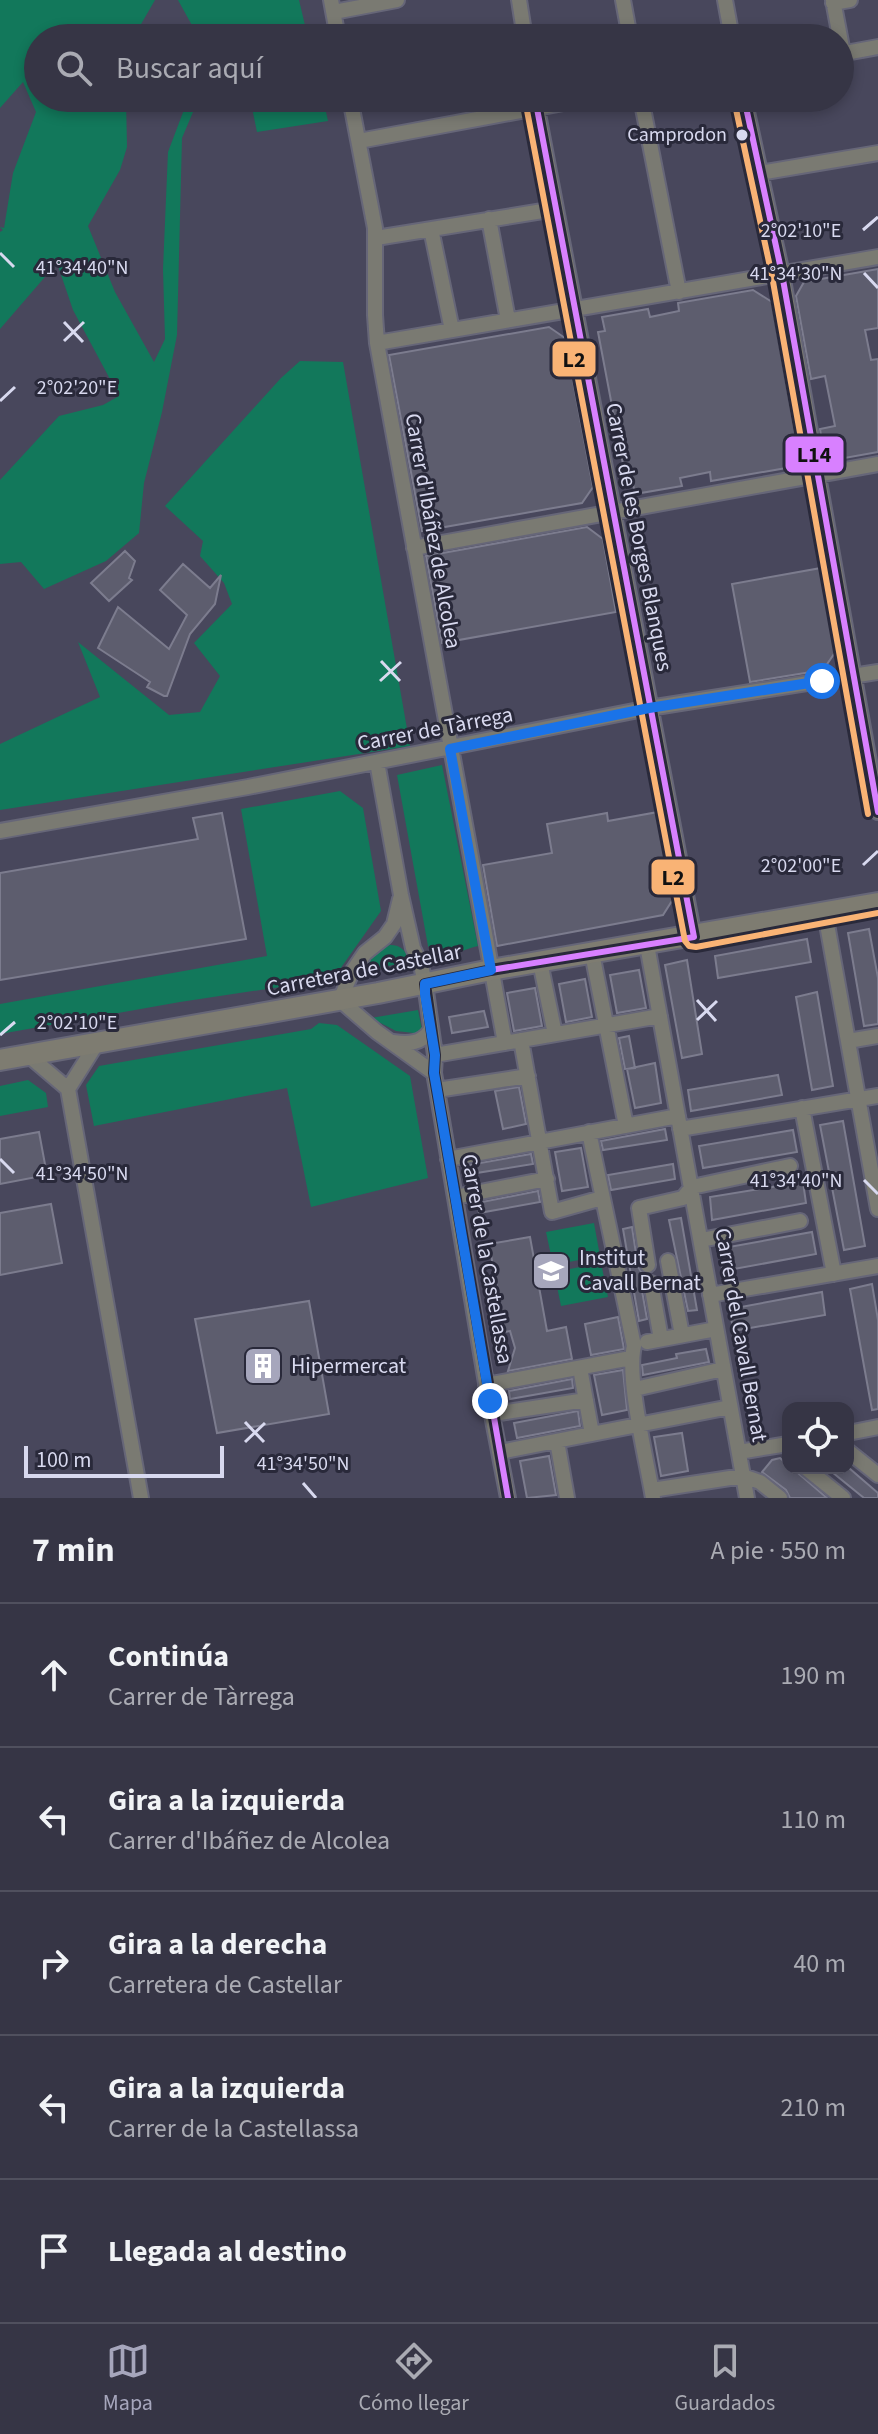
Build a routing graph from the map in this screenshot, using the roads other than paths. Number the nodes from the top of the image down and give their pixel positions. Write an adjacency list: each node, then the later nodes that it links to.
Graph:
1 (397, 0): 7 (street)
2 (519, 0): 8 (street)
3 (623, 0): 9 (street)
4 (725, 0): 10 (street)
5 (850, 0): 6 (street)
6 (833, 2): 11 (street)
7 (332, 6)
8 (523, 24)
9 (627, 24)
10 (729, 24)
11 (837, 24)
12 (878, 47): 13 (street)
13 (854, 52)
14 (353, 112): 19 (street, Carrer d'Ibáñez de Alcolea)
15 (493, 112): 19 (street)
16 (537, 112): 22 (street, Carrer de les Borges Blanques)
17 (644, 112): 28 (street)
18 (747, 112): 21 (street)
19 (359, 141): 25 (street, Carrer d'Ibáñez de Alcolea)
20 (878, 153): 21 (street)
21 (760, 173): 27 (street)
22 (555, 209): 23 (street); 29 (street, Carrer de les Borges Blanques)
23 (489, 219): 24 (street); 30 (street)
24 (431, 229): 25 (street); 31 (street)
25 (376, 238): 32 (street, Carrer d'Ibáñez de Alcolea)
26 (878, 257): 27 (street)
27 (782, 274): 28 (street); 34 (street)
28 (679, 292): 29 (street)
29 (574, 309): 30 (street); 35 (street, Carrer de les Borges Blanques)
30 (508, 320): 31 (street)
31 (452, 330): 32 (street)
32 (377, 343): 36 (street, Carrer d'Ibáñez de Alcolea)
33 (878, 464): 34 (street)
34 (816, 475): 35 (street); 38 (street)
35 (612, 510): 36 (street); 39 (street, Carrer de les Borges Blanques)
36 (414, 548): 40 (street, Carrer d'Ibáñez de Alcolea)
37 (878, 672): 38 (street, Carrer de Tàrrega)
38 (854, 676): 39 (street, Carrer de Tàrrega); 42 (street)
39 (649, 708): 40 (street, Carrer de Tàrrega); 48 (street, Carrer de les Borges Blanques)
40 (450, 749): 41 (street, Carrer de Tàrrega); 53 (street, Carrer d'Ibáñez de Alcolea)
41 (377, 762): 43 (street, Carrer de Tàrrega); 44 (street, Carrer de la Castellassa)
42 (878, 812)
43 (0, 831)
44 (401, 895): 47 (street); 50 (street, Carrer de la Castellassa)
45 (878, 903): 46 (street, Carretera de Castellar)
46 (825, 913): 48 (street, Carretera de Castellar); 62 (street)
47 (385, 937): 50 (street); 55 (street)
48 (694, 937): 49 (street, Carretera de Castellar)
49 (647, 945): 51 (street, Carretera de Castellar); 56 (street, Carrer del Cavall Bernat)
50 (413, 948): 54 (street, Carrer de la Castellassa)
51 (592, 953): 52 (street, Carretera de Castellar); 57 (street)
52 (540, 962): 53 (street, Carretera de Castellar); 59 (street)
53 (491, 970): 54 (street, Carretera de Castellar); 65 (street, Carrer d'Ibáñez de Alcolea)
54 (425, 984): 55 (street, Carretera de Castellar); 58 (street, Carrer de la Castellassa)
55 (340, 1000): 63 (street); 64 (street, Carretera de Castellar)
56 (660, 1016): 57 (street); 76 (street, Carrer del Cavall Bernat)
57 (607, 1025): 59 (street); 77 (street)
58 (430, 1031): 63 (street); 67 (street, Carrer de la Castellassa)
59 (555, 1034): 61 (street)
60 (878, 1036): 62 (street)
61 (521, 1040): 65 (street); 70 (street)
62 (848, 1041): 74 (street)
63 (393, 1042): 69 (street)
64 (97, 1043): 66 (street, Carretera de Castellar); 71 (street)
65 (505, 1043): 67 (street)
66 (28, 1055): 68 (street, Carretera de Castellar); 71 (street)
67 (435, 1055): 69 (street, Carrer de la Castellassa)
68 (0, 1060)
69 (434, 1073): 72 (street, Carrer de la Castellassa)
70 (528, 1076): 72 (street); 79 (street)
71 (68, 1089): 118 (street)
72 (437, 1090): 80 (street, Carrer de la Castellassa)
73 (878, 1096): 74 (street)
74 (859, 1099): 75 (street); 86 (street)
75 (802, 1108): 76 (street); 92 (street)
76 (679, 1122): 77 (street); 83 (street, Carrer del Cavall Bernat)
77 (626, 1126): 78 (street)
78 (589, 1132): 79 (street); 85 (street)
79 (541, 1141): 80 (street); 82 (street)
80 (448, 1159): 84 (street, Carrer de la Castellassa)
81 (790, 1166): 83 (street)
82 (547, 1179): 84 (street); 85 (street)
83 (692, 1187): 88 (street, Carrer del Cavall Bernat); 90 (street)
84 (455, 1197): 100 (street, Carrer de la Castellassa)
85 (602, 1198): 97 (street)
86 (878, 1209)
87 (800, 1221): 88 (street)
88 (701, 1240): 94 (street, Carrer del Cavall Bernat)
89 (668, 1261): 96 (street)
90 (648, 1265)
91 (878, 1266): 92 (street)
92 (834, 1274): 94 (street)
93 (651, 1283): 96 (street)
94 (710, 1295): 95 (street, Carrer del Cavall Bernat)
95 (716, 1329): 96 (street); 99 (street, Carrer del Cavall Bernat)
96 (682, 1335)
97 (631, 1358): 98 (street); 101 (street)
98 (580, 1368): 100 (street); 102 (street)
99 (723, 1369): 101 (street); 103 (street, Carrer del Cavall Bernat)
100 (486, 1385): 104 (street, Carrer de la Castellassa)
101 (635, 1389): 105 (street)
102 (586, 1400): 104 (street); 108 (street)
103 (730, 1407): 105 (street); 112 (street, Carrer del Cavall Bernat)
104 (493, 1414): 111 (street, Carrer de la Castellassa)
105 (641, 1425): 108 (street); 117 (street)
106 (878, 1427): 107 (street)
107 (854, 1432)
108 (592, 1434): 109 (street)
109 (557, 1441): 111 (street); 120 (street)
110 (782, 1448): 112 (street)
111 (500, 1452): 119 (street, Carrer de la Castellassa)
112 (739, 1452): 116 (street, Carrer del Cavall Bernat)
113 (854, 1456): 115 (street)
114 (813, 1474): 123 (street)
115 (878, 1475)
116 (743, 1476): 117 (street); 121 (street, Carrer del Cavall Bernat); 122 (street)
117 (652, 1494)
118 (141, 1498)
119 (508, 1498)
120 (567, 1498)
121 (747, 1498)
122 (780, 1498)
123 (843, 1498)

